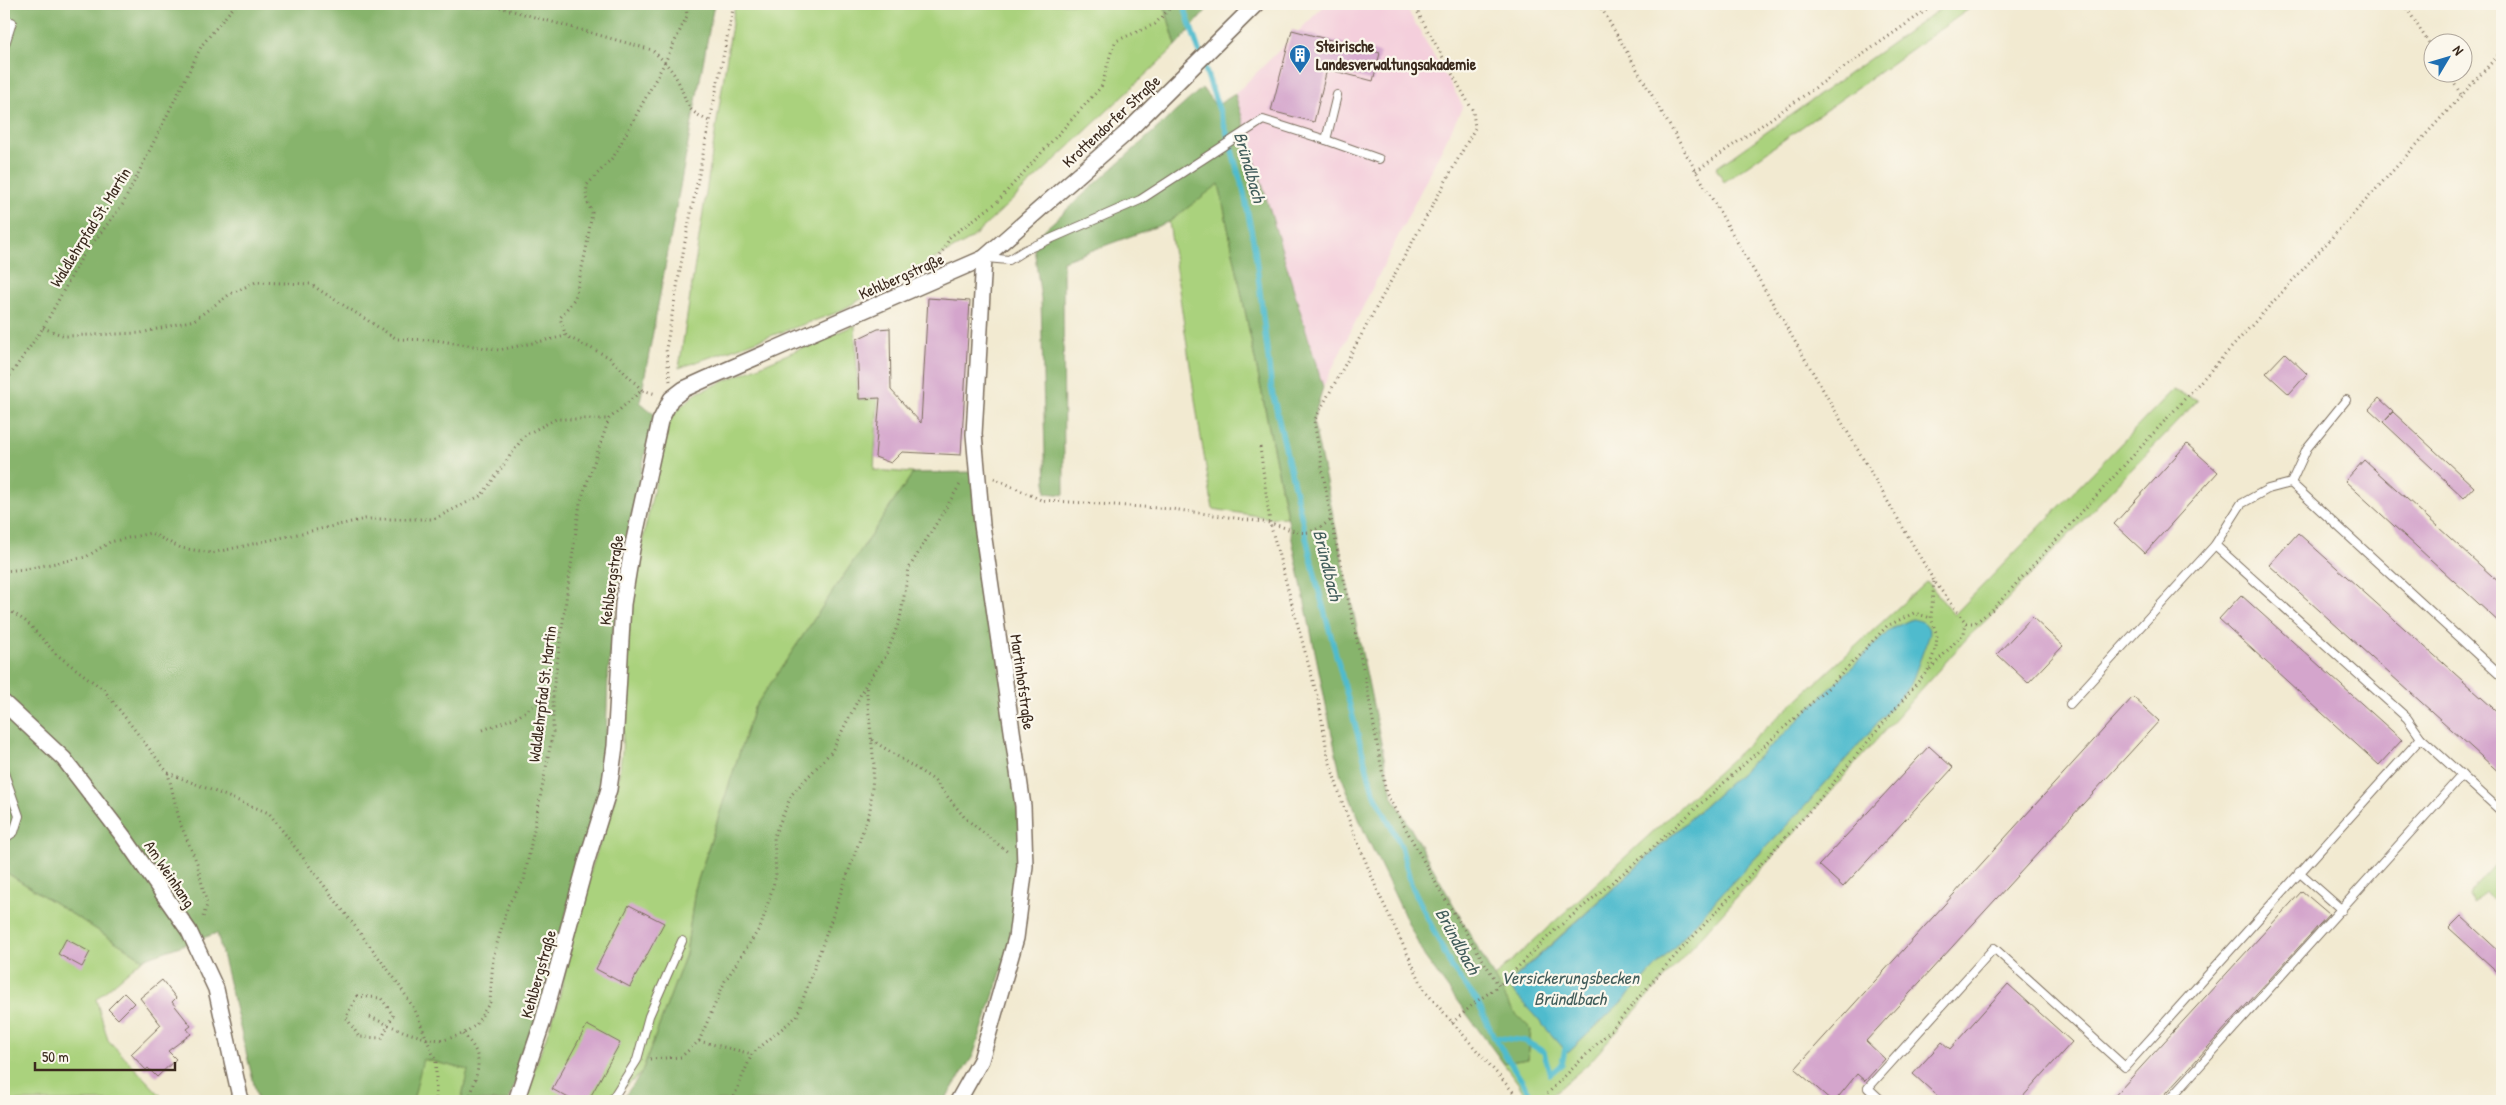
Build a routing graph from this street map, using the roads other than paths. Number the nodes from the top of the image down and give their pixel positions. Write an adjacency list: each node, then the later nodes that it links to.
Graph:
1 (1256, 4): 7 (street, Krottendorfer Straße)
2 (12, 22): 3 (lane)
3 (4, 47)
4 (1337, 95): 5 (lane)
5 (1326, 140): 6 (lane); 7 (lane)
6 (1378, 160)
7 (984, 258): 23 (street, Kehlbergstraße); 25 (street, Martinhofstraße)
8 (2346, 400): 9 (lane)
9 (2291, 483): 10 (lane); 11 (lane)
10 (2215, 545): 13 (lane); 14 (lane)
11 (2502, 677)
12 (4, 703): 22 (street, Am Weinhang)
13 (2070, 704)
14 (2421, 738): 16 (lane); 19 (lane)
15 (4, 773): 18 (lane)
16 (2462, 775): 17 (lane); 20 (lane)
17 (2502, 812)
18 (4, 838)
19 (2299, 872): 20 (lane); 26 (lane)
20 (2342, 910): 27 (lane)
21 (682, 941): 24 (lane)
22 (242, 1101)
23 (516, 1101)
24 (611, 1101)
25 (958, 1101)
26 (1882, 1101)
27 (2168, 1101)

